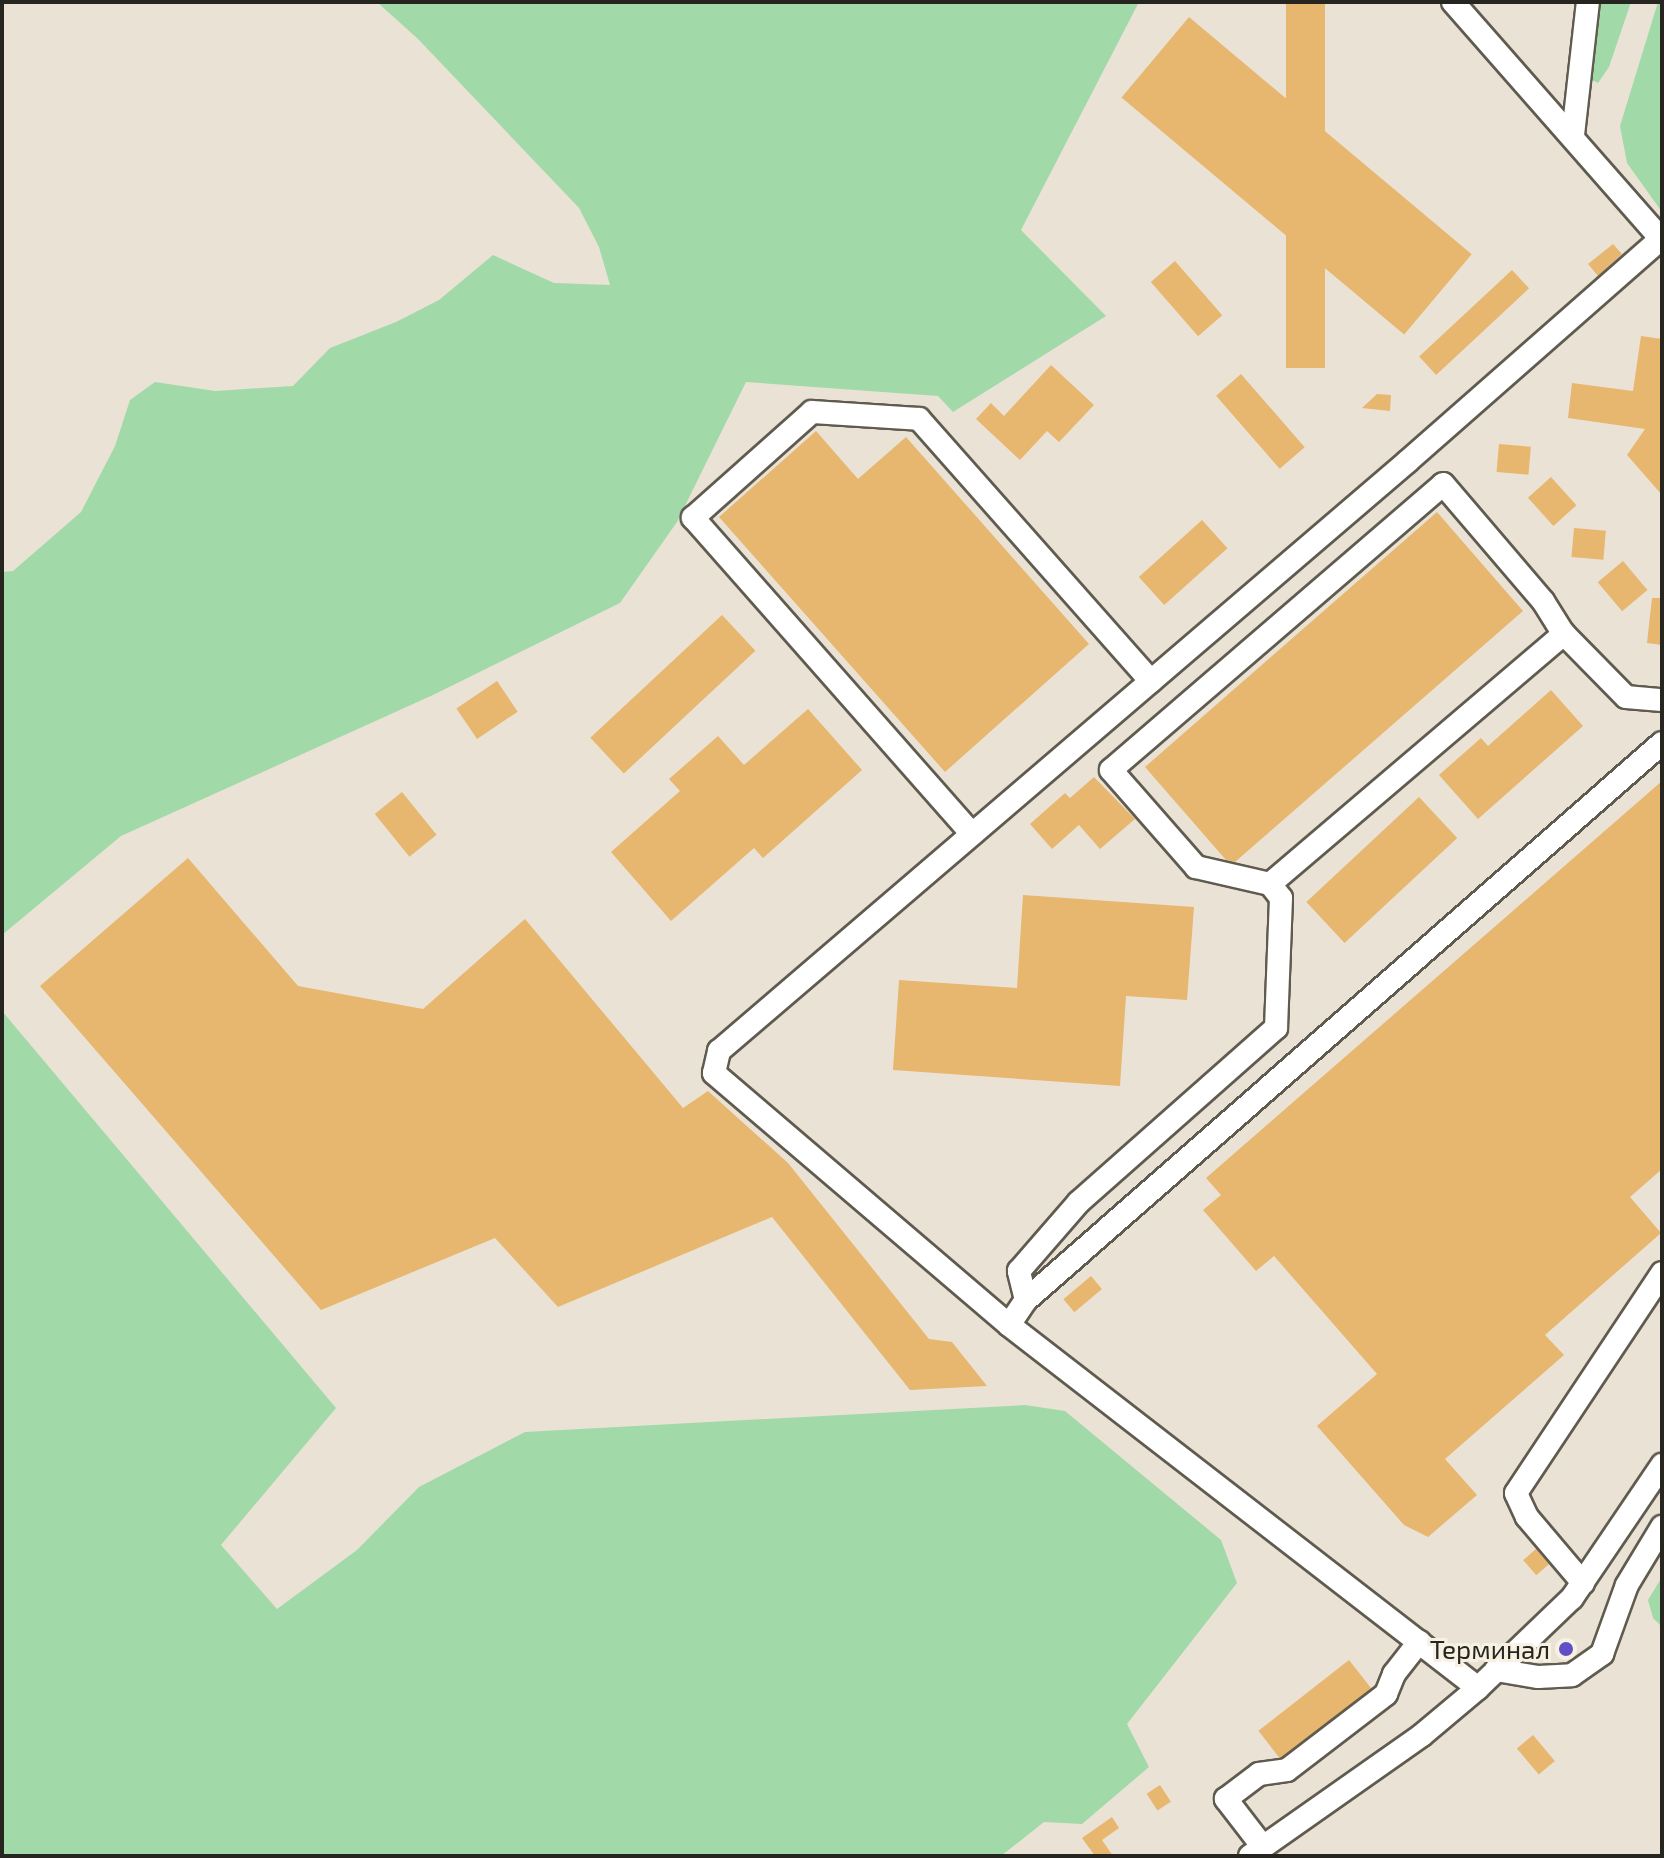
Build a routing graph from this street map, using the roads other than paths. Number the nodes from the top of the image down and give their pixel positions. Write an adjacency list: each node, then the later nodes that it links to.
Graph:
1 (1453, 2): 3 (street)
2 (1588, 2): 3 (street)
3 (1573, 135): 4 (street)
4 (1662, 239): 6 (street)
5 (1564, 634): 7 (street); 10 (street); 10 (street)
6 (1151, 681): 9 (street); 9 (street)
7 (1662, 700)
8 (1662, 743): 12 (street)
9 (972, 834): 13 (street)
10 (1270, 884): 12 (street)
11 (1662, 1273): 16 (street)
12 (1026, 1300): 13 (street)
13 (1009, 1325): 17 (street)
14 (1662, 1465): 16 (street)
15 (1662, 1527): 18 (street)
16 (1583, 1583): 18 (street)
17 (1419, 1642): 19 (street); 20 (street)
18 (1496, 1670): 19 (street)
19 (1478, 1688): 20 (street)
20 (1256, 1851)

